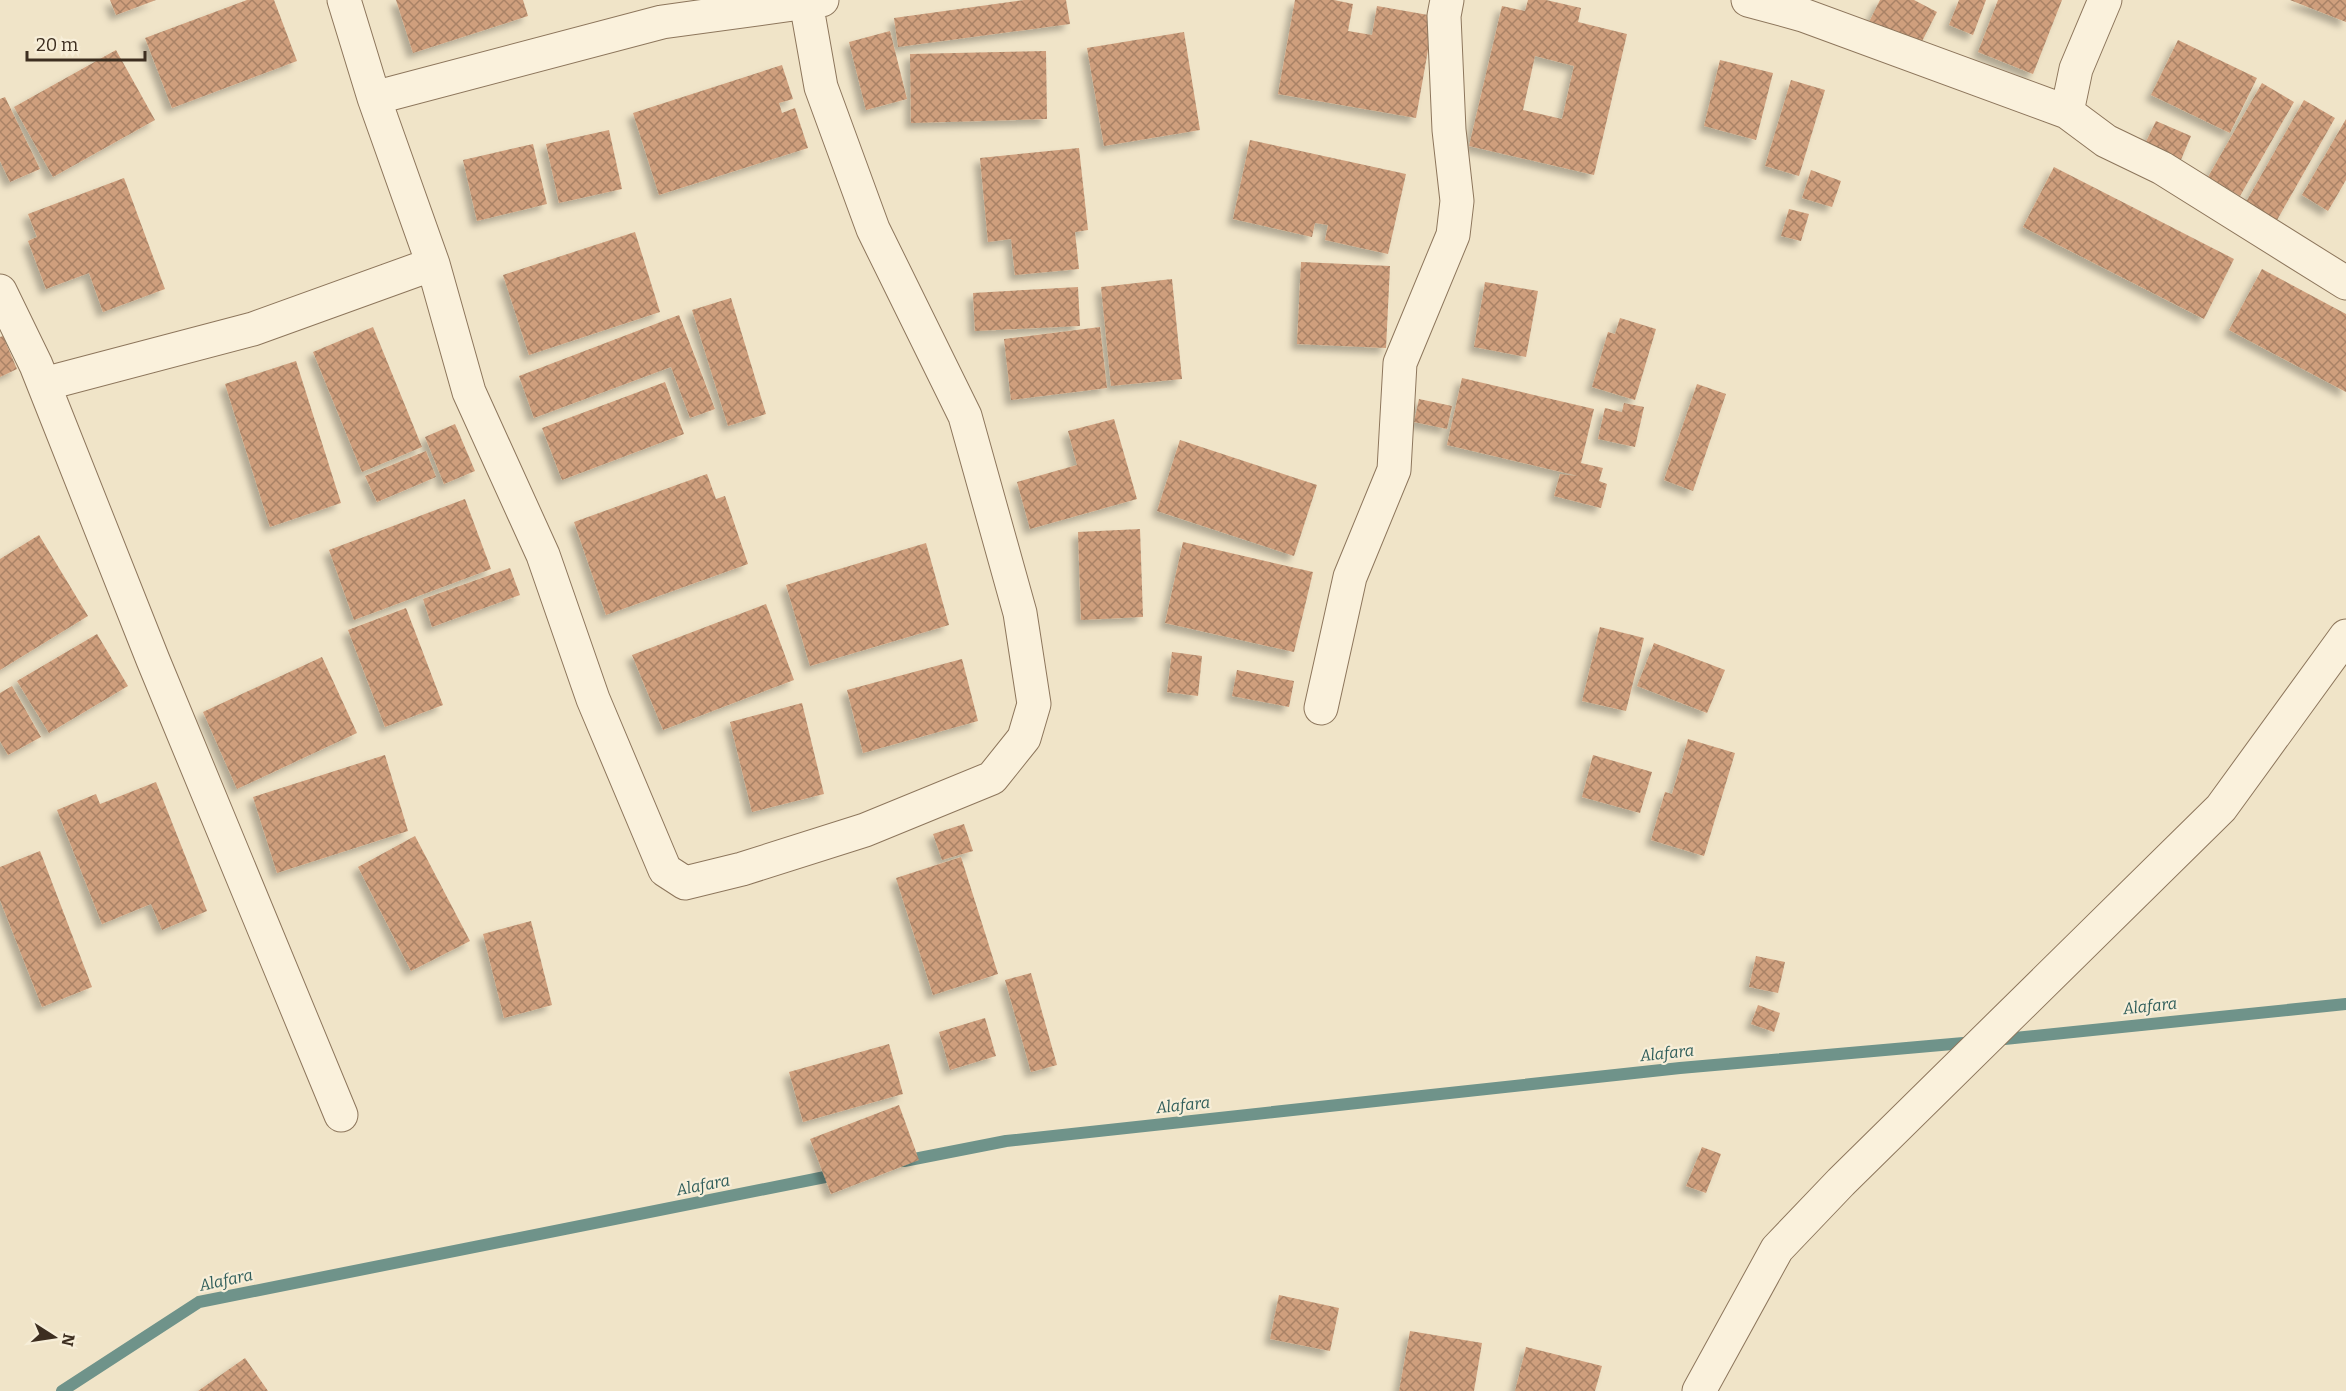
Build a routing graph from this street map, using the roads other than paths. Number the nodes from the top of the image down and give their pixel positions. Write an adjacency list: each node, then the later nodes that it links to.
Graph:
1 (344, 0): 6 (street)
2 (1447, 0): 13 (street)
3 (1748, 0): 7 (street)
4 (2105, 0): 7 (street)
5 (814, 1): 6 (street); 8 (street)
6 (374, 98): 8 (street)
7 (2067, 112): 9 (street)
8 (433, 264): 11 (street)
9 (2346, 283)
10 (0, 291): 11 (street)
11 (44, 384): 14 (street)
12 (2346, 636): 15 (street)
13 (1321, 708)
14 (341, 1115)
15 (1699, 1391)

